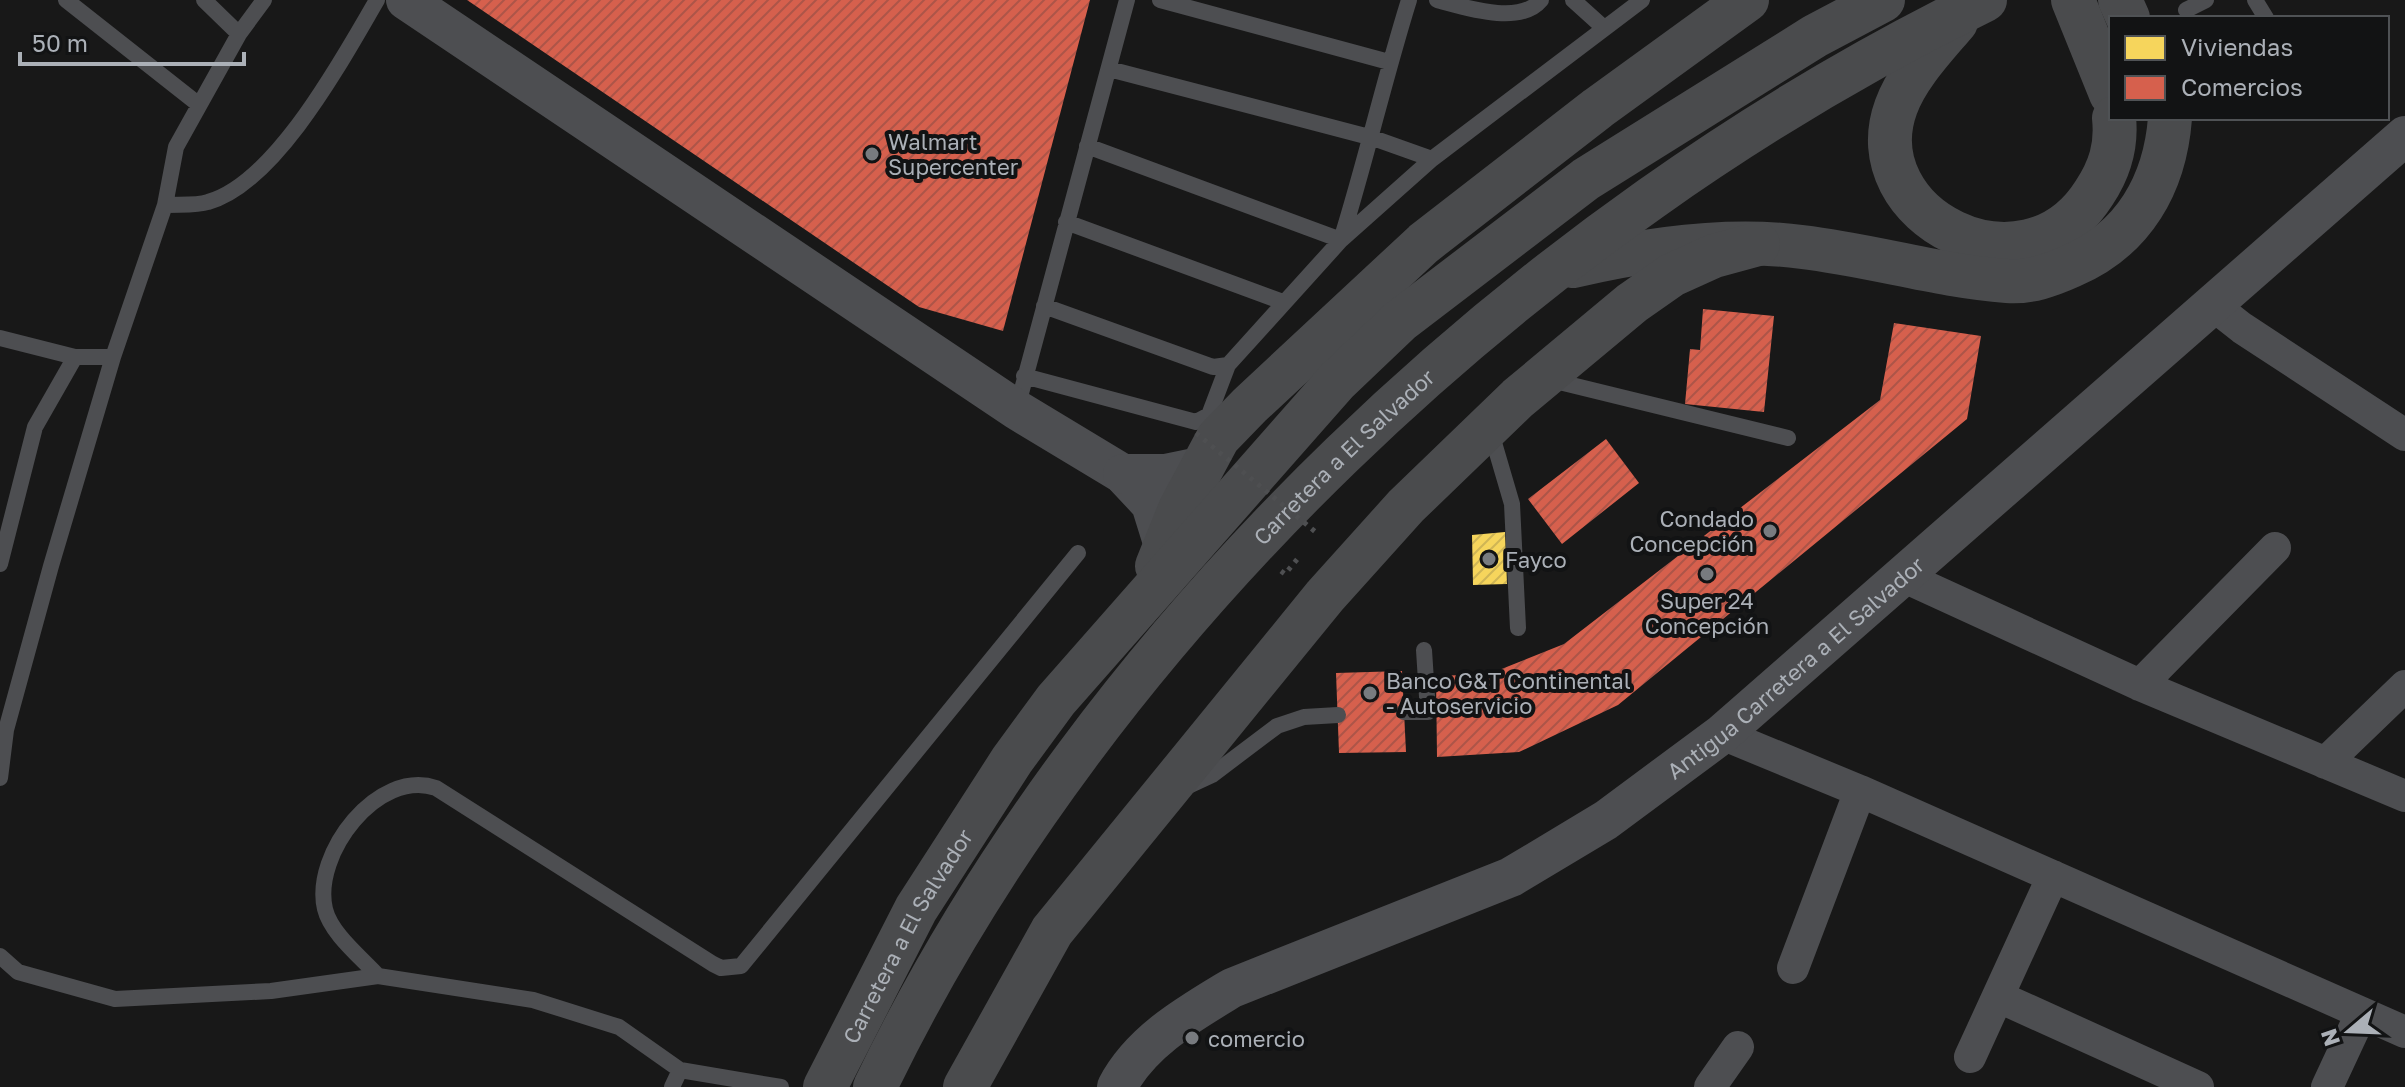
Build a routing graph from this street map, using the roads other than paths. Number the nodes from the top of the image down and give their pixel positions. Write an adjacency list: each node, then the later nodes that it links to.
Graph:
1 (66, 0): 26 (lane)
2 (204, 0): 20 (lane)
3 (264, 0): 20 (lane)
4 (377, 0): 33 (lane)
5 (406, 0): 46 (street)
6 (1127, 0): 24 (lane)
7 (1160, 0): 23 (lane)
8 (1409, 0): 23 (lane)
9 (1437, 0): 10 (lane)
10 (1541, 0)
11 (1573, 0): 19 (lane)
12 (1642, 0): 19 (lane)
13 (1747, 0): 22 (highway)
14 (1883, 0): 21 (highway, Carretera a El Salvador)
15 (2073, 0): 25 (highway)
16 (2206, 0): 18 (lane)
17 (1977, 4): 27 (highway); 37 (highway, Carretera a El Salvador)
18 (2186, 10)
19 (1604, 28): 32 (lane)
20 (239, 34): 26 (lane)
21 (1815, 36): 22 (highway); 57 (highway, Carretera a El Salvador)
22 (1681, 46): 50 (highway)
23 (1389, 62): 30 (lane)
24 (1109, 69): 30 (lane); 31 (lane)
25 (2109, 89)
26 (198, 104): 33 (lane)
27 (2114, 120)
28 (2170, 120): 36 (highway)
29 (2405, 136): 40 (street, Antigua Carretera a El Salvador)
30 (1373, 138): 32 (lane); 35 (lane)
31 (1087, 146): 34 (lane); 35 (lane)
32 (1432, 159): 35 (lane)
33 (165, 205): 43 (lane)
34 (1066, 222): 38 (lane); 39 (lane)
35 (1341, 240): 38 (lane)
36 (1758, 244): 37 (highway); 45 (highway)
37 (1555, 270): 84 (highway, Carretera a El Salvador)
38 (1283, 302): 44 (lane)
39 (1044, 306): 44 (lane); 46 (lane)
40 (2214, 306): 48 (street); 56 (street, Antigua Carretera a El Salvador)
41 (0, 338): 42 (lane)
42 (75, 357): 43 (lane); 55 (lane)
43 (113, 357): 66 (lane)
44 (1228, 365): 46 (lane)
45 (1542, 378): 47 (highway); 49 (lane)
46 (1020, 393): 51 (street)
47 (1489, 425): 58 (lane); 69 (highway)
48 (2405, 435)
49 (1788, 438)
50 (1200, 449): 51 (street); 53 (highway)
51 (1123, 474): 53 (street)
52 (2275, 548): 60 (street)
53 (1165, 549): 57 (highway)
54 (1078, 553): 73 (lane)
55 (0, 564)
56 (1900, 575): 60 (street); 64 (street, Antigua Carretera a El Salvador)
57 (1144, 599): 83 (highway, Carretera a El Salvador)
58 (1518, 628)
59 (1424, 650): 62 (lane)
60 (2140, 685): 65 (street)
61 (2405, 686): 65 (street)
62 (1404, 712)
63 (1338, 715): 69 (lane)
64 (1722, 734): 67 (street); 80 (street, Antigua Carretera a El Salvador)
65 (2325, 763): 68 (street)
66 (0, 778)
67 (1860, 791): 70 (street); 72 (street)
68 (2405, 796)
69 (1161, 798): 85 (highway)
70 (2053, 876): 74 (street); 75 (street)
71 (0, 956): 73 (lane)
72 (1793, 968)
73 (378, 976): 79 (lane)
74 (1999, 997): 78 (street); 87 (street)
75 (2361, 1014): 76 (street); 88 (street)
76 (2405, 1032)
77 (1738, 1047): 86 (street)
78 (1970, 1057)
79 (680, 1070): 81 (lane); 82 (lane)
80 (1127, 1083)
81 (672, 1087)
82 (781, 1087)
83 (825, 1087)
84 (875, 1087)
85 (965, 1087)
86 (1710, 1087)
87 (2198, 1087)
88 (2327, 1087)

